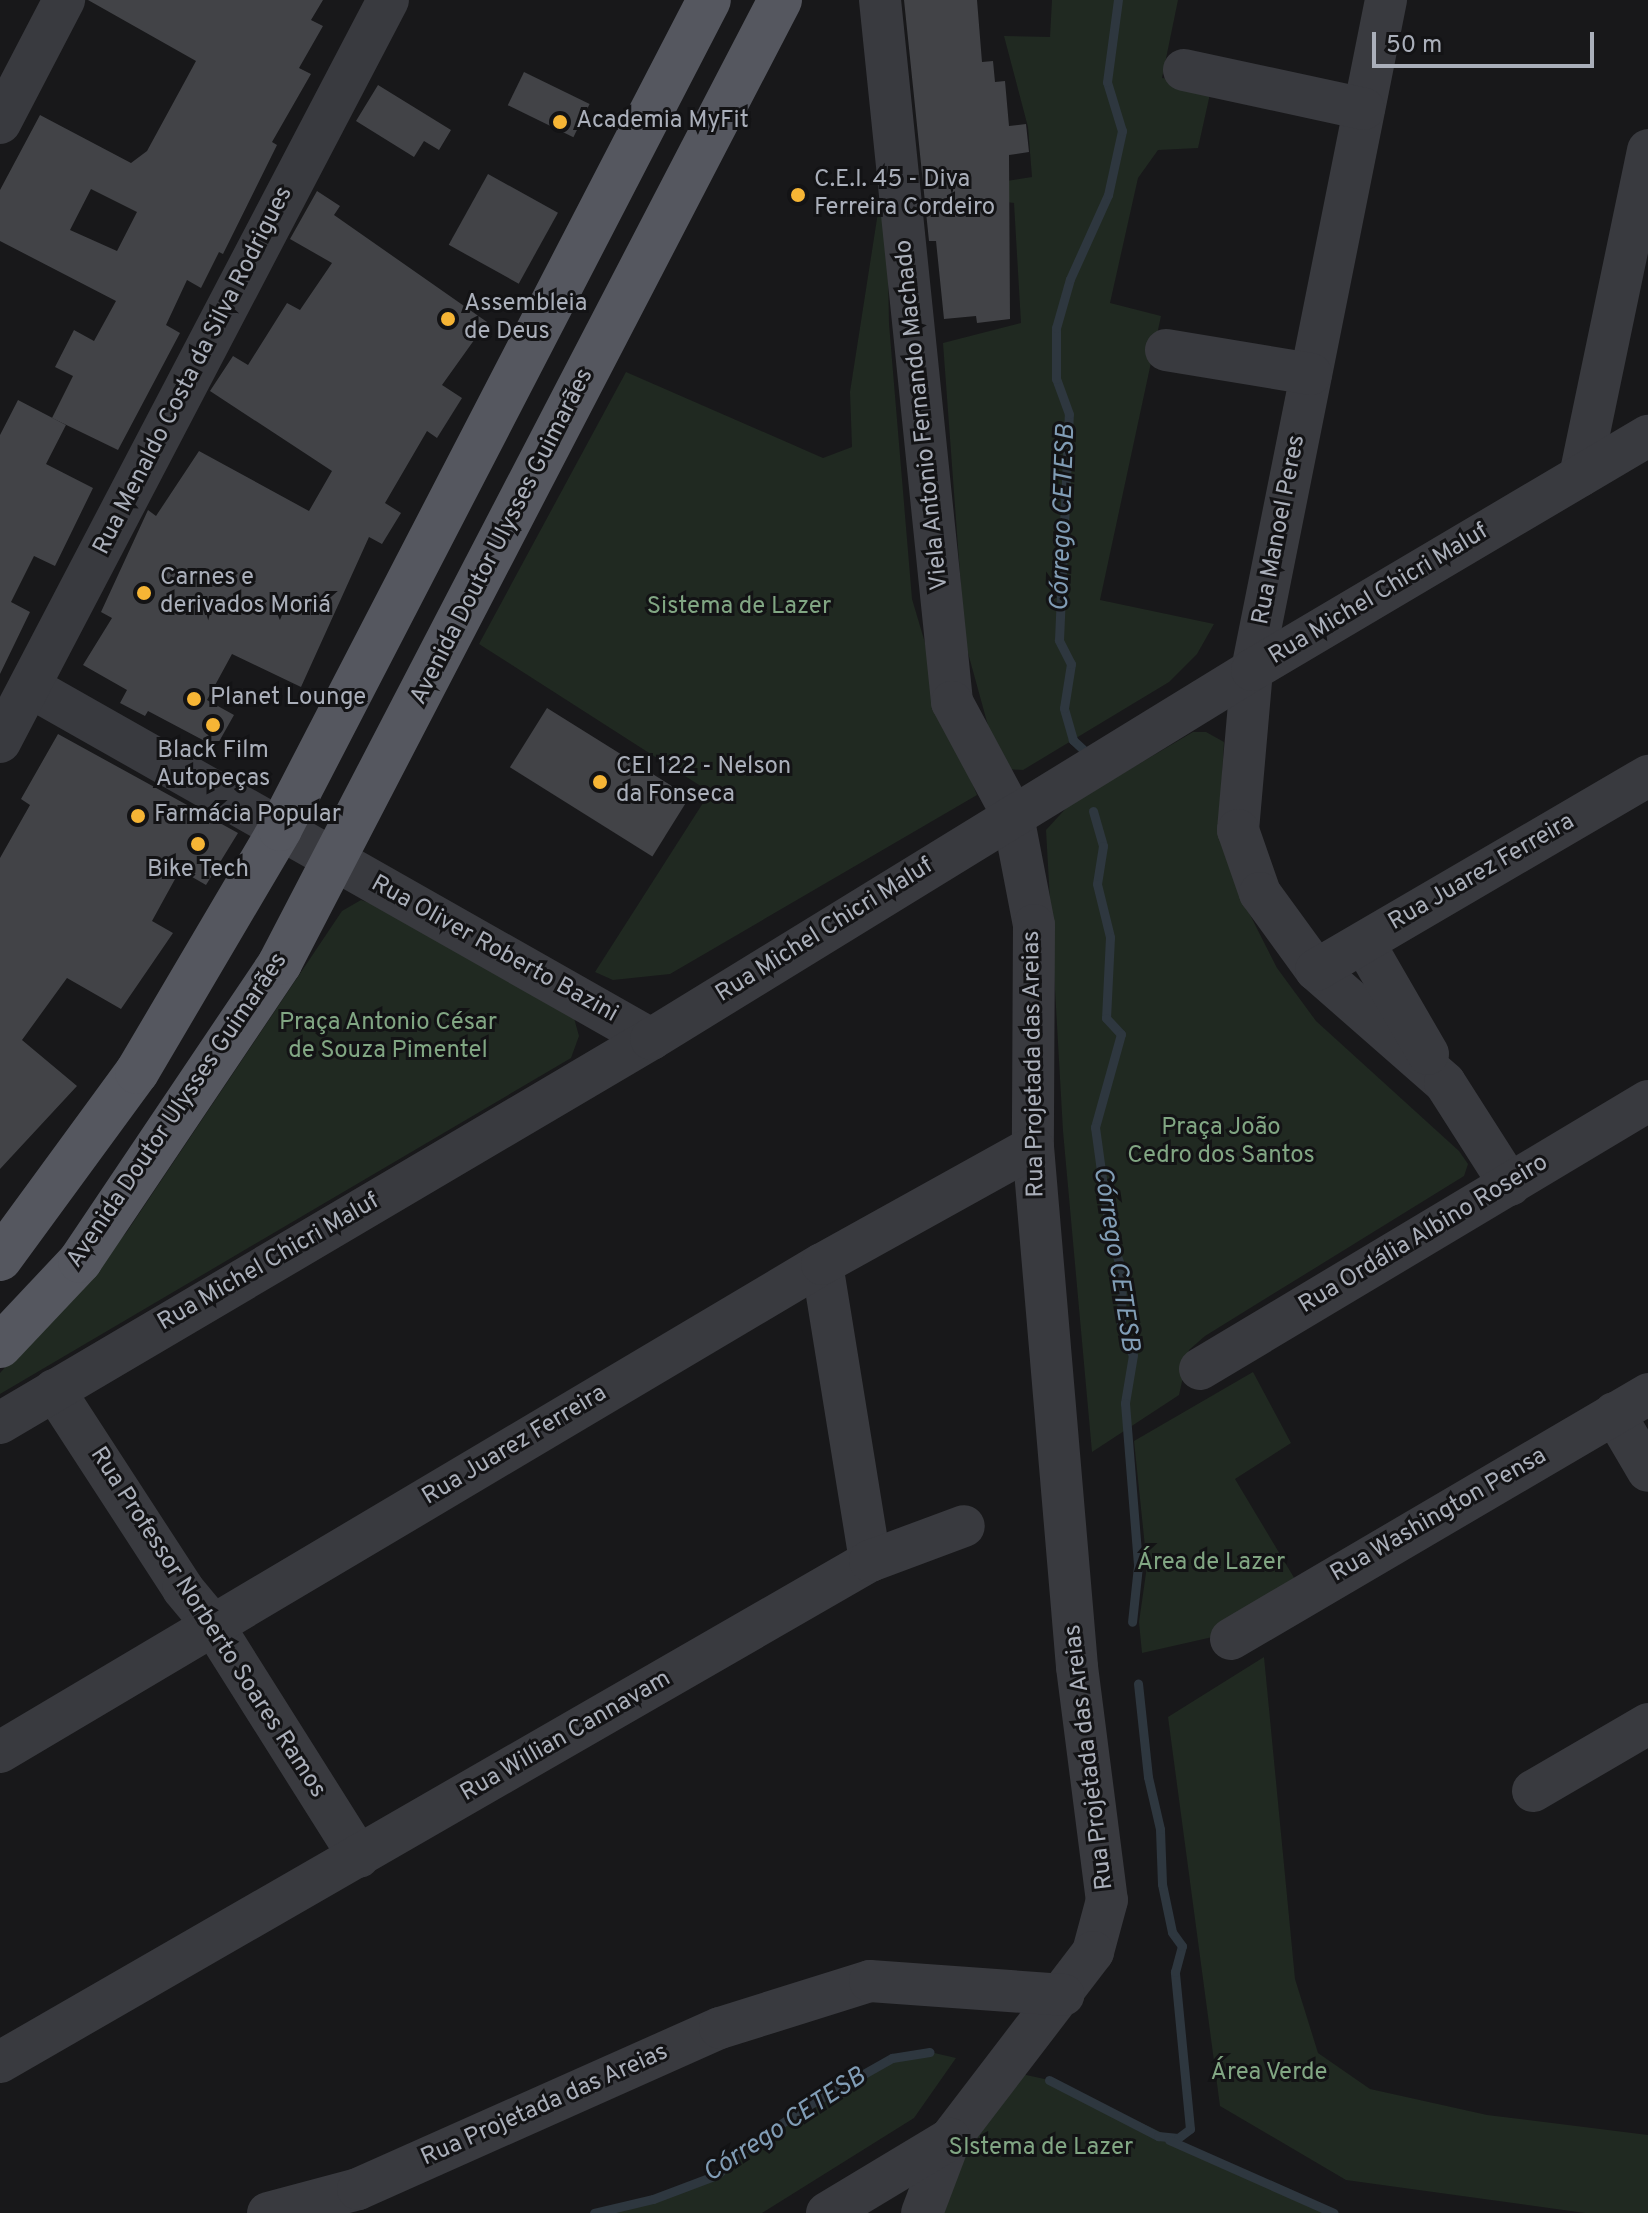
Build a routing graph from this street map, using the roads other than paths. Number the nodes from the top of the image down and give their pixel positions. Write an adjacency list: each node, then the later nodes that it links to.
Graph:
1 (64, 0): 9 (street)
2 (388, 0): 16 (street, Rua Menaldo Costa da Silva Rodrigues)
3 (709, 0): 20 (main road)
4 (780, 0): 21 (main road, Avenida Doutor Ulysses Guimarães)
5 (880, 0): 19 (street, Viela Antonio Fernando Machado)
6 (1386, 0): 8 (street, Rua Manoel Peres)
7 (1184, 70): 8 (street)
8 (1364, 109): 12 (street, Rua Manoel Peres)
9 (0, 123)
10 (1648, 150): 14 (street)
11 (1166, 350): 12 (street)
12 (1311, 374): 15 (street, Rua Manoel Peres)
13 (1648, 436): 14 (street, Rua Michel Chicri Maluf)
14 (1580, 476): 15 (street, Rua Michel Chicri Maluf)
15 (1252, 670): 19 (street, Rua Michel Chicri Maluf); 23 (street, Rua Manoel Peres)
16 (30, 687): 17 (street, Rua Menaldo Costa da Silva Rodrigues); 20 (street)
17 (0, 742)
18 (1648, 776): 22 (street, Rua Juarez Ferreira)
19 (1013, 816): 24 (street, Rua Michel Chicri Maluf); 27 (street, Rua Projetada das Areias)
20 (280, 829): 21 (street); 29 (main road)
21 (337, 861): 24 (street, Rua Oliver Roberto Bazini); 31 (main road, Avenida Doutor Ulysses Guimarães)
22 (1364, 943): 23 (street, Rua Juarez Ferreira); 25 (street, Rua Manoel Peres)
23 (1316, 970): 25 (street, Rua Manoel Peres)
24 (651, 1039): 33 (street, Rua Michel Chicri Maluf)
25 (1445, 1083): 28 (street, Rua Manoel Peres)
26 (1648, 1101): 28 (street, Rua Ordália Albino Roseiro)
27 (1033, 1147): 30 (street, Rua Juarez Ferreira); 45 (street, Rua Projetada das Areias)
28 (1510, 1185): 32 (street, Rua Ordália Albino Roseiro)
29 (0, 1259)
30 (822, 1264): 38 (street); 39 (street, Rua Juarez Ferreira)
31 (0, 1346)
32 (1200, 1369)
33 (54, 1390): 35 (street, Rua Michel Chicri Maluf); 39 (street, Rua Professor Norberto Soares Ramos)
34 (1631, 1404): 36 (street); 40 (street, Rua Washington Pensa)
35 (0, 1423)
36 (1648, 1471)
37 (964, 1526): 38 (street, Rua Willian Cannavam)
38 (870, 1561): 44 (street, Rua Willian Cannavam)
39 (213, 1625): 42 (street, Rua Juarez Ferreira); 44 (street, Rua Professor Norberto Soares Ramos)
40 (1231, 1639)
41 (1648, 1724): 43 (street)
42 (0, 1752)
43 (1533, 1791)
44 (359, 1857): 46 (street, Rua Willian Cannavam)
45 (1063, 1995): 47 (street); 48 (street, Rua Projetada das Areias)
46 (0, 2062)
47 (956, 2130): 49 (street); 50 (street)
48 (268, 2213)
49 (827, 2213)
50 (922, 2213)

